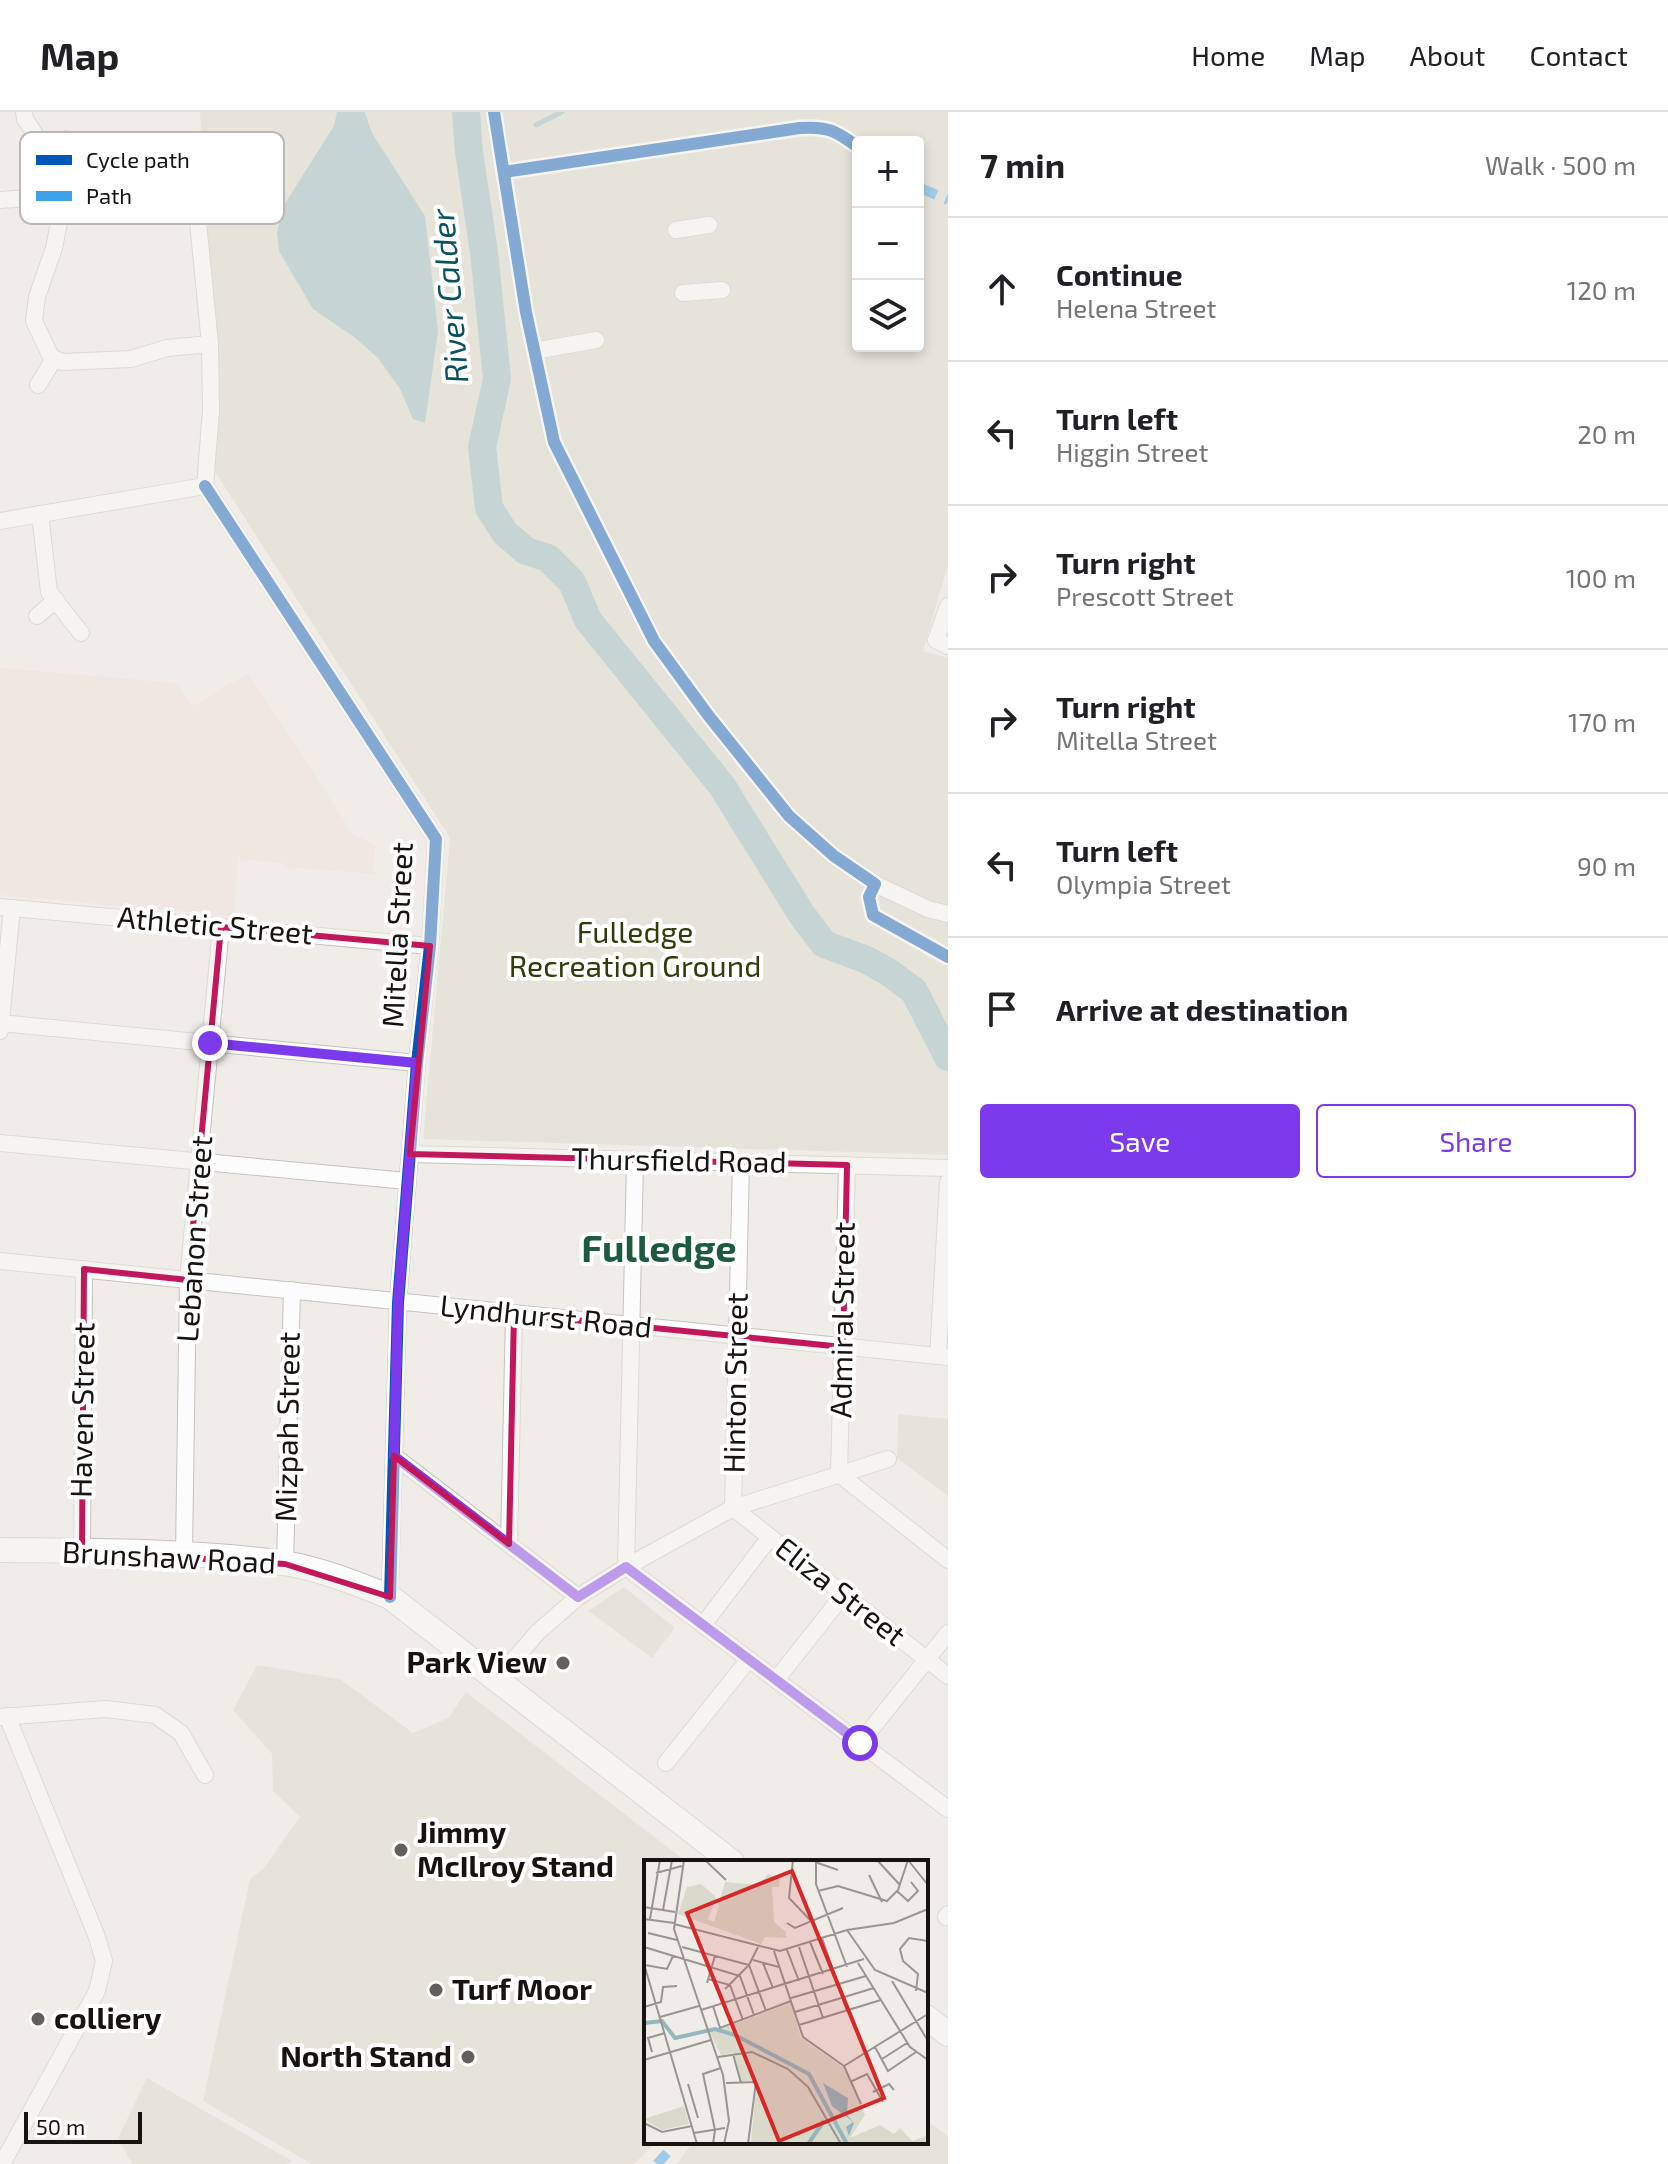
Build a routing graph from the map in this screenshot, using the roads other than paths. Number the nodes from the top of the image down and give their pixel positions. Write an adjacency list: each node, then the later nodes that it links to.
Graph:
1 (494, 112): 12 (street)
2 (20, 199): 3 (street)
3 (0, 200)
4 (59, 224): 13 (street)
5 (198, 224): 11 (street)
6 (709, 225): 7 (street)
7 (676, 230)
8 (722, 290): 9 (street)
9 (683, 293)
10 (596, 340): 12 (street)
11 (210, 344): 13 (street); 15 (street)
12 (534, 351): 24 (street)
13 (54, 359): 14 (street)
14 (38, 385)
15 (205, 486): 16 (street); 26 (street, Mitella Street)
16 (40, 514): 17 (street); 18 (street)
17 (0, 521)
18 (56, 600): 20 (street); 21 (street)
19 (948, 606): 22 (street)
20 (37, 616)
21 (81, 633)
22 (942, 643)
23 (6, 907): 25 (street, Athletic Street); 27 (street)
24 (948, 914)
25 (221, 927): 26 (street, Athletic Street); 29 (street, Lebanon Street)
26 (430, 946): 30 (street, Mitella Street)
27 (0, 1023): 28 (street); 29 (street)
28 (0, 1031)
29 (210, 1043): 30 (street); 34 (street, Lebanon Street)
30 (417, 1063): 32 (street, Mitella Street)
31 (0, 1143): 34 (street)
32 (410, 1154): 33 (street, Thursfield Road); 38 (street, Mitella Street)
33 (635, 1160): 35 (street, Thursfield Road); 46 (street)
34 (199, 1161): 38 (street); 42 (street, Lebanon Street)
35 (741, 1163): 36 (street, Thursfield Road); 47 (street, Hinton Street)
36 (847, 1165): 37 (street, Thursfield Road); 48 (street, Admiral Street)
37 (948, 1168)
38 (407, 1181): 44 (street, Mitella Street)
39 (948, 1182): 49 (street)
40 (0, 1261): 41 (street, Lyndhurst Road)
41 (84, 1269): 42 (street, Lyndhurst Road); 57 (street, Haven Street)
42 (188, 1280): 43 (street, Lyndhurst Road); 58 (street, Lebanon Street)
43 (292, 1290): 44 (street, Lyndhurst Road); 60 (street, Mizpah Street)
44 (398, 1303): 45 (street, Lyndhurst Road); 50 (street, Mitella Street)
45 (514, 1314): 46 (street, Lyndhurst Road); 55 (street)
46 (633, 1326): 47 (street, Lyndhurst Road); 61 (street)
47 (738, 1336): 48 (street, Lyndhurst Road); 53 (street, Hinton Street)
48 (843, 1347): 49 (street, Lyndhurst Road); 52 (street, Admiral Street)
49 (943, 1356)
50 (394, 1456): 55 (street); 63 (street, Mitella Street)
51 (888, 1459): 52 (street)
52 (839, 1474): 53 (street); 59 (street)
53 (733, 1508): 54 (street, Eliza Street); 61 (street)
54 (770, 1537): 62 (street, Eliza Street); 65 (street)
55 (509, 1544): 64 (street)
56 (0, 1550): 57 (street, Brunshaw Road)
57 (82, 1551): 58 (street, Brunshaw Road)
58 (184, 1552): 60 (street, Brunshaw Road)
59 (948, 1560)
60 (285, 1564): 63 (street, Brunshaw Road)
61 (626, 1567): 64 (street); 65 (street)
62 (844, 1594): 68 (street, Eliza Street); 71 (street)
63 (390, 1597): 70 (street, Brunshaw Road)
64 (578, 1597): 70 (street)
65 (703, 1625): 67 (street)
66 (948, 1633): 68 (street)
67 (749, 1659): 71 (street); 74 (street)
68 (927, 1659): 69 (street, Eliza Street); 73 (street)
69 (948, 1676)
70 (497, 1679): 77 (street, Brunshaw Road)
71 (776, 1680): 73 (street)
72 (4, 1717): 75 (street); 80 (street)
73 (860, 1743): 76 (street)
74 (666, 1763)
75 (205, 1775)
76 (948, 1809)
77 (729, 1860)
78 (928, 2019): 79 (street)
79 (948, 2034)
80 (2, 2164)

